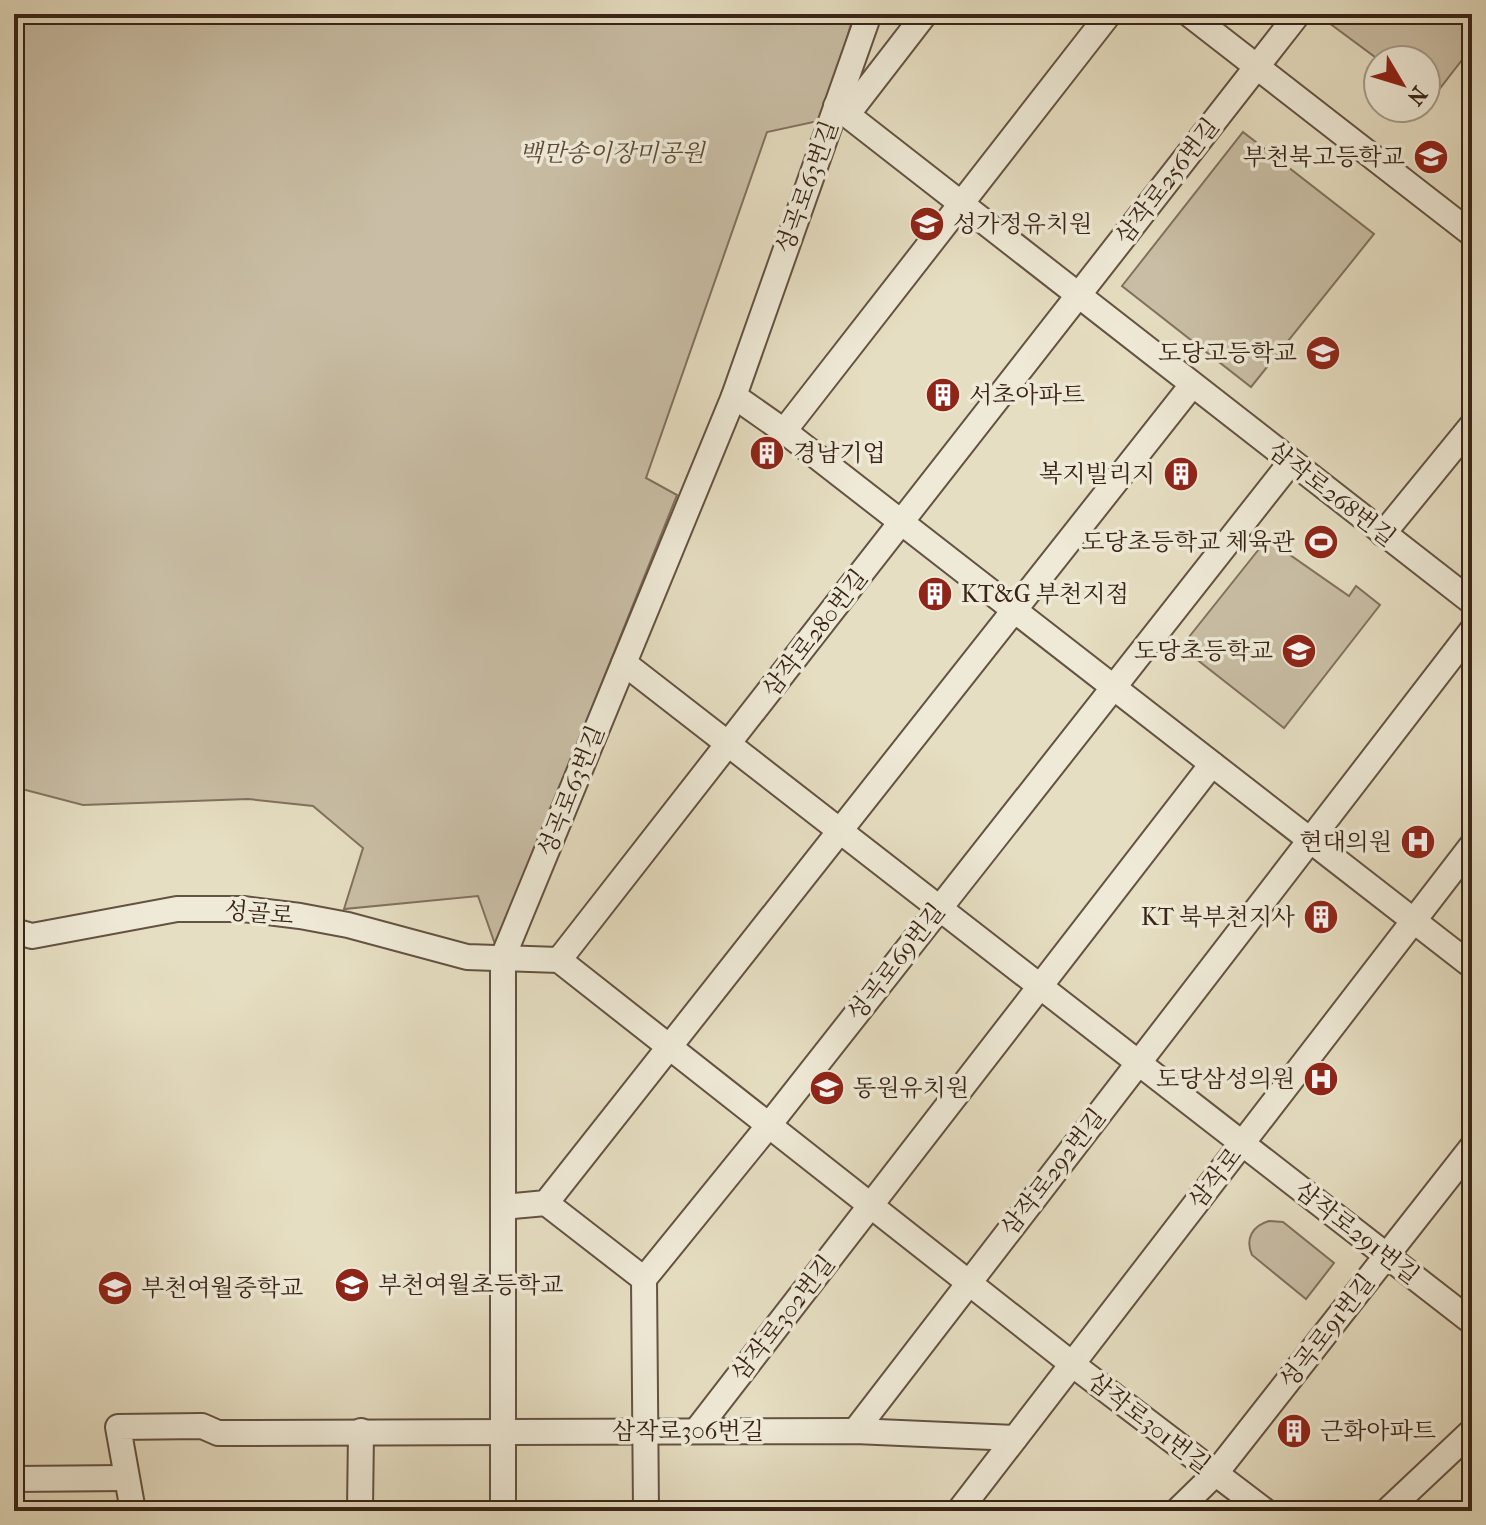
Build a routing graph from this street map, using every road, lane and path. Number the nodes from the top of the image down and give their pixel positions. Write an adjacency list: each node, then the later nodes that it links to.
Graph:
1 (869, 14): 7 (street, 성곡로63번길)
2 (925, 14): 7 (street)
3 (1109, 14): 8 (street)
4 (1189, 14): 6 (street)
5 (1298, 14): 6 (street, 삼작로256번길)
6 (1257, 67): 9 (street); 10 (street, 삼작로256번길)
7 (842, 111): 8 (street, 삼작로268번길); 12 (street, 성곡로63번길)
8 (960, 205): 10 (street, 삼작로268번길); 14 (street)
9 (1470, 230)
10 (1078, 296): 11 (street, 삼작로268번길); 16 (street)
11 (1192, 385): 15 (street, 삼작로268번길); 19 (street)
12 (734, 396): 14 (street); 21 (street, 성곡로63번길)
13 (1472, 425): 17 (street)
14 (784, 431): 16 (street)
15 (1291, 462): 17 (street, 삼작로268번길); 22 (street, 성곡로69번길)
16 (901, 522): 19 (street); 23 (street, 삼작로280번길)
17 (1383, 534): 18 (street, 삼작로268번길)
18 (1472, 602)
19 (1014, 610): 22 (street); 25 (street)
20 (1472, 630): 26 (street)
21 (624, 663): 23 (street); 31 (street, 성곡로63번길)
22 (1113, 687): 24 (street); 28 (street, 성곡로69번길)
23 (728, 744): 25 (street); 32 (street)
24 (1212, 764): 26 (street); 34 (street)
25 (840, 831): 28 (street); 35 (street)
26 (1309, 840): 29 (street); 36 (street)
27 (1472, 845): 29 (street, 삼작로)
28 (939, 908): 34 (street); 37 (street, 성곡로69번길)
29 (1414, 921): 33 (street); 38 (street, 삼작로)
30 (14, 931): 31 (street, 성골로)
31 (503, 957): 32 (street); 42 (street, 성곡로63번길)
32 (559, 960): 35 (street)
33 (1472, 966)
34 (1040, 987): 36 (street); 41 (street)
35 (669, 1047): 37 (street); 40 (street)
36 (1138, 1063): 38 (street); 45 (street, 삼작로292번길)
37 (769, 1125): 41 (street); 44 (street, 성곡로69번길)
38 (1242, 1143): 43 (street, 삼작로291번길); 47 (street, 삼작로)
39 (1472, 1147): 43 (street, 성곡로91번길)
40 (546, 1203): 42 (street); 44 (street)
41 (871, 1205): 45 (street); 51 (street, 삼작로302번길)
42 (503, 1207): 49 (street, 성곡로63번길)
43 (1386, 1256): 46 (street, 삼작로291번길); 55 (street, 성곡로91번길)
44 (644, 1279): 50 (street)
45 (967, 1282): 47 (street); 52 (street)
46 (1472, 1322)
47 (1072, 1364): 54 (street, 삼작로); 55 (street, 삼작로301번길)
48 (361, 1431): 49 (street, 삼작로306번길); 56 (street, 삼작로306번길); 59 (street)
49 (503, 1431): 50 (street, 삼작로306번길); 60 (street, 성곡로63번길)
50 (645, 1431): 51 (street, 삼작로306번길); 61 (street)
51 (696, 1431): 52 (street, 삼작로306번길)
52 (855, 1431): 54 (street, 삼작로306번길)
53 (1472, 1431): 65 (street)
54 (1015, 1438): 62 (street, 삼작로)
55 (1215, 1474): 63 (street, 성곡로91번길); 64 (street, 삼작로301번길)
56 (126, 1478): 57 (street); 58 (street)
57 (14, 1479)
58 (133, 1511)
59 (360, 1511)
60 (503, 1511)
61 (646, 1511)
62 (959, 1511)
63 (1177, 1511)
64 (1265, 1511)
65 (1387, 1511)

